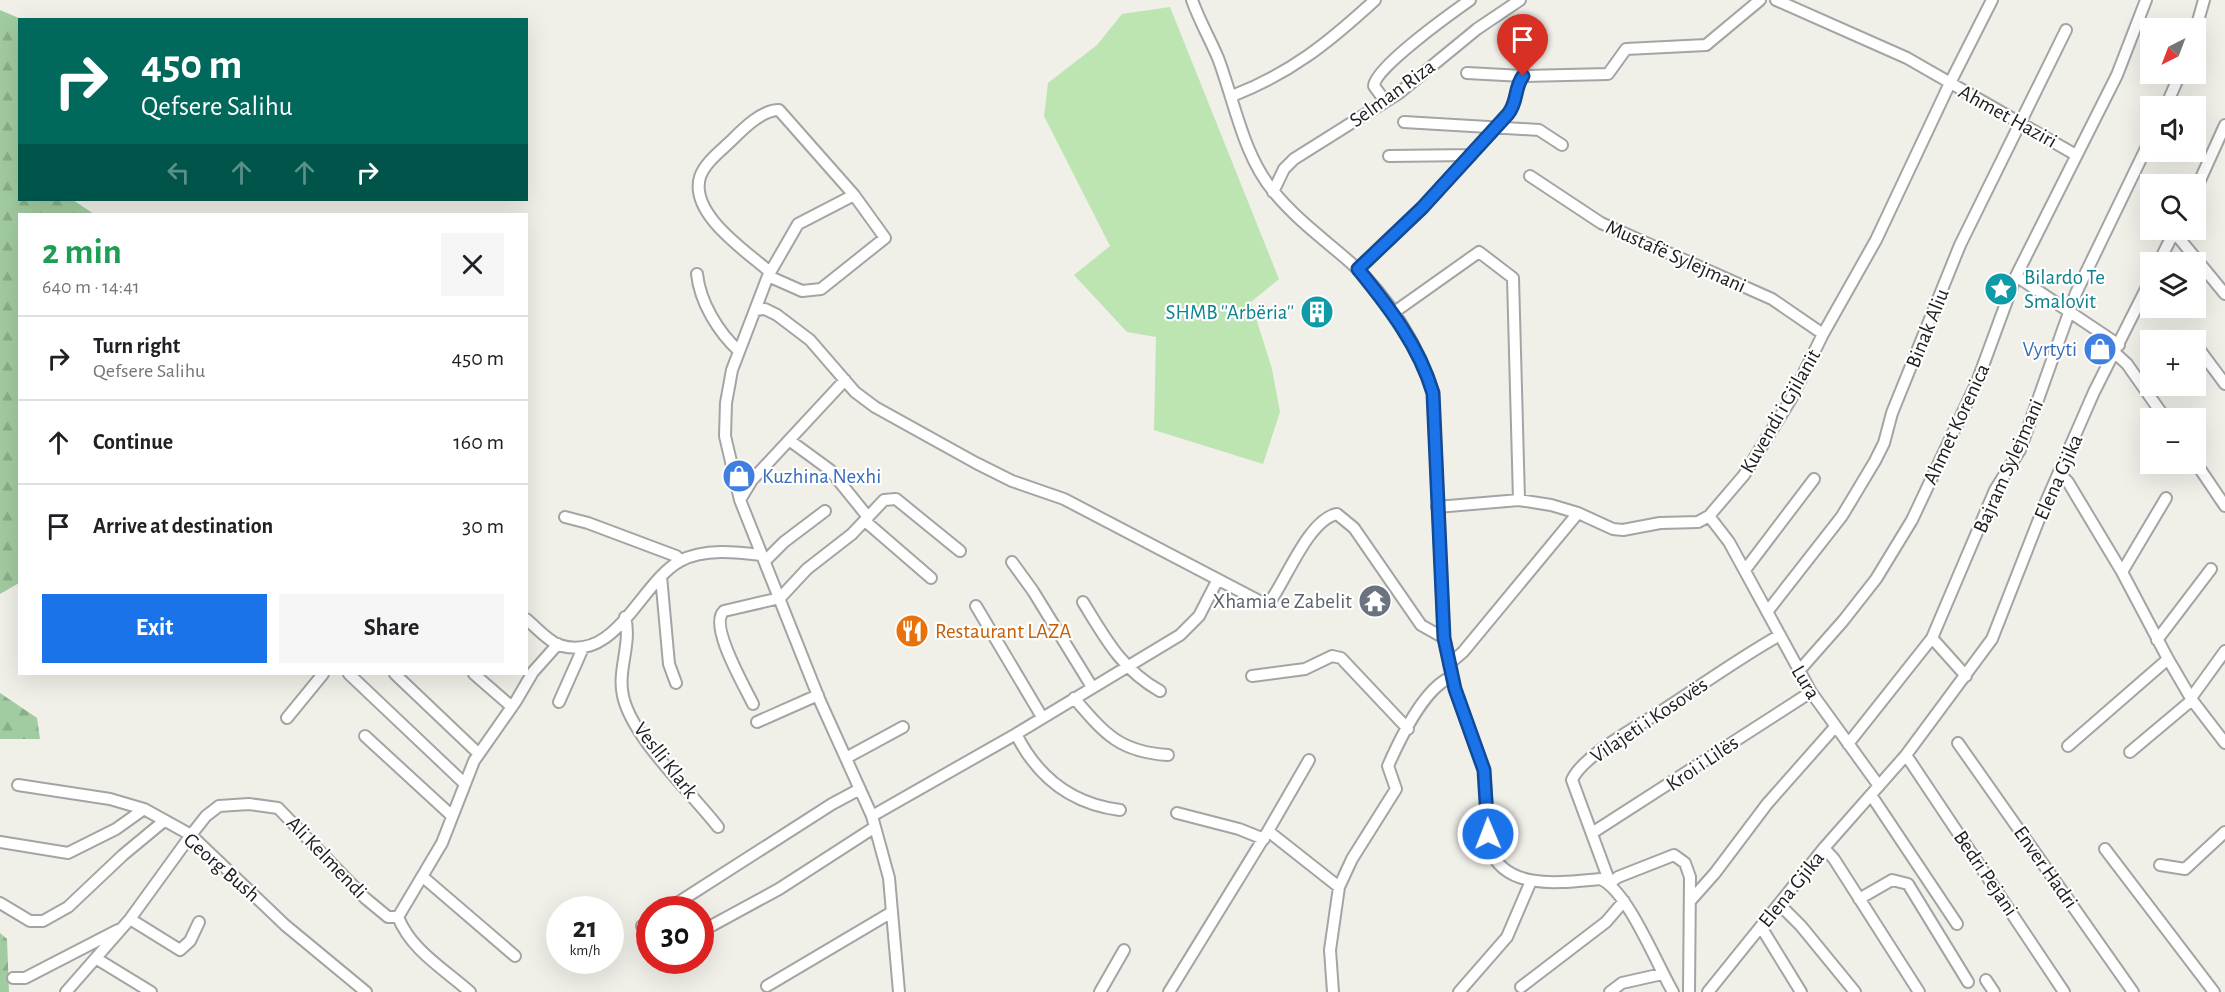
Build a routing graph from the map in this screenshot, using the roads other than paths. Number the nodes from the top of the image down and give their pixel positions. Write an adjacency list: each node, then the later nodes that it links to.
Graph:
1 (1374, 0): 15 (street)
2 (1470, 0): 16 (street)
3 (1520, 0): 16 (street, Selman Riza)
4 (1761, 0): 13 (street)
5 (1776, 0): 14 (street)
6 (1992, 0): 14 (street, Kuvendi i Gjilanit)
7 (2146, 0): 22 (street, Ahmet Haziri)
8 (2204, 0): 10 (street)
9 (1196, 1): 15 (street)
10 (2199, 18)
11 (2066, 30): 18 (street, Binak Aliu)
12 (1467, 73): 13 (street)
13 (1523, 76): 20 (street)
14 (1950, 83): 18 (street, Ahmet Haziri); 40 (street, Kuvendi i Gjilanit)
15 (1232, 96): 28 (street)
16 (1385, 101): 28 (street, Selman Riza)
17 (1404, 122): 20 (street)
18 (2020, 123): 22 (street, Ahmet Haziri); 74 (street, Binak Aliu)
19 (2225, 127): 26 (street)
20 (1495, 128): 21 (street); 23 (street)
21 (1562, 145)
22 (2076, 154): 34 (street, Ahmet Korenica)
23 (1471, 155): 24 (street); 31 (street)
24 (1389, 156)
25 (2140, 159): 38 (street, Bajram Sylejmani)
26 (2203, 174)
27 (1530, 176): 40 (street, Mustafë Sylejmani)
28 (1273, 192): 31 (street)
29 (854, 195): 33 (street); 33 (street); 33 (street)
30 (2182, 240): 35 (street)
31 (1358, 269): 39 (street)
32 (697, 274): 42 (street)
33 (769, 274): 37 (street)
34 (2016, 276): 38 (street); 87 (street, Ahmet Korenica)
35 (2225, 294)
36 (2140, 302): 41 (street, Elena Gjika)
37 (755, 310): 42 (street); 44 (street)
38 (2070, 311): 41 (street); 79 (street, Bajram Sylejmani)
39 (1393, 313): 53 (street); 55 (street)
40 (1823, 334): 58 (street, Kuvendi i Gjilanit)
41 (2117, 349): 46 (street); 48 (street, Elena Gjika)
42 (739, 351): 52 (street)
43 (2206, 358): 45 (street)
44 (845, 380): 47 (street); 70 (street)
45 (2225, 384)
46 (2158, 408)
47 (789, 440): 52 (street); 60 (street)
48 (2060, 474): 67 (street); 93 (street, Elena Gjika)
49 (2203, 474): 54 (street)
50 (1814, 479): 66 (street)
51 (2166, 498): 67 (street)
52 (740, 500): 62 (street)
53 (1519, 500): 55 (street); 57 (street)
54 (2225, 506)
55 (1437, 507): 78 (street)
56 (825, 511): 62 (street)
57 (1578, 513): 58 (street); 85 (street)
58 (1710, 516): 66 (street, Lura)
59 (565, 517): 63 (street)
60 (866, 519): 61 (street); 69 (street); 71 (street)
61 (960, 551)
62 (764, 558): 63 (street); 71 (street)
63 (681, 560): 68 (street)
64 (1012, 562): 96 (street)
65 (2211, 569): 80 (street)
66 (1745, 570): 74 (street, Lura)
67 (2122, 572): 80 (street)
68 (661, 576): 75 (street); 95 (street)
69 (931, 578)
70 (1217, 581): 78 (street); 86 (street)
71 (780, 598): 99 (street); 103 (street)
72 (1083, 602): 86 (street)
73 (976, 606): 105 (street)
74 (1767, 612): 77 (street, Lura)
75 (625, 618): 82 (street); 134 (street, Veslli Klark)
76 (528, 621): 81 (street)
77 (1780, 635): 87 (street, Lura); 136 (street, Vilajeti i Kosovës)
78 (1444, 638): 85 (street)
79 (1932, 638): 93 (street); 115 (street, Bajram Sylejmani)
80 (2157, 640): 84 (street)
81 (558, 644): 82 (street); 104 (street)
82 (583, 648): 102 (street)
83 (2225, 651): 101 (street)
84 (2168, 659): 101 (street); 116 (street)
85 (1449, 663): 94 (street)
86 (1125, 666): 96 (street); 97 (street)
87 (1798, 672): 98 (street, Lura)
88 (322, 675): 106 (street)
89 (350, 675): 123 (street)
90 (396, 675): 118 (street)
91 (475, 675): 104 (street)
92 (1252, 676): 110 (street)
93 (1966, 676): 120 (street, Elena Gjika)
94 (1452, 677): 110 (street); 144 (street)
95 (676, 683)
96 (1092, 687): 100 (street)
97 (1160, 691)
98 (1810, 692): 109 (street, Lura); 136 (street, Kroi i Lilës)
99 (818, 695): 107 (street); 121 (street)
100 (1074, 698): 105 (street); 119 (street)
101 (2192, 699): 113 (street); 117 (street)
102 (559, 702)
103 (753, 704)
104 (512, 707): 118 (street)
105 (1042, 717): 111 (street)
106 (287, 718)
107 (757, 722)
108 (903, 727): 121 (street)
109 (1835, 727): 115 (street, Lura); 149 (street)
110 (1408, 729): 146 (street)
111 (1016, 734): 129 (street); 133 (street)
112 (365, 736): 131 (street)
113 (2225, 742)
114 (1958, 743): 188 (street, Enver Hadri)
115 (1848, 744): 125 (street, Lura)
116 (2068, 746)
117 (2130, 752)
118 (479, 754): 123 (street)
119 (1168, 755)
120 (1906, 755): 125 (street, Elena Gjika); 187 (street, Bedri Pejani)
121 (846, 758): 126 (street)
122 (1309, 760): 138 (street)
123 (464, 783): 131 (street)
124 (18, 785): 128 (street, Georg Bush)
125 (1879, 786): 127 (street, Elena Gjika)
126 (860, 789): 133 (street); 147 (street)
127 (1871, 795): 140 (street, Elena Gjika); 158 (street)
128 (144, 808): 132 (street, Georg Bush); 139 (street)
129 (1120, 810)
130 (1178, 813): 138 (street)
131 (451, 815): 143 (street)
132 (164, 821): 137 (street, Georg Bush); 151 (street)
133 (874, 821): 153 (street); 157 (street)
134 (718, 827)
135 (2225, 832): 142 (street)
136 (1592, 834): 145 (street)
137 (191, 835): 154 (street, Ali Kelmendi); 155 (street, Ali Kelmendi); 172 (street, Georg Bush)
138 (1266, 835): 146 (street); 176 (street)
139 (0, 842)
140 (1824, 849): 148 (street); 152 (street, Elena Gjika)
141 (2105, 849): 189 (street)
142 (2160, 865)
143 (423, 877): 154 (street); 162 (street)
144 (1531, 881): 145 (street); 178 (street)
145 (1610, 883): 149 (street); 150 (street)
146 (1340, 887): 177 (street)
147 (688, 896)
148 (1859, 899): 167 (street); 185 (street)
149 (1691, 900): 181 (street)
150 (1624, 901): 164 (street); 169 (street)
151 (0, 903)
152 (1779, 904): 159 (street, Elena Gjika); 184 (street)
153 (892, 912): 168 (street); 174 (street)
154 (398, 917): 173 (street)
155 (130, 919): 156 (street); 160 (street, Ali Kelmendi)
156 (199, 922)
157 (714, 924)
158 (1957, 924)
159 (1761, 927): 182 (street, Elena Gjika); 183 (street)
160 (121, 928): 163 (street, Ali Kelmendi); 165 (street, Ali Kelmendi)
161 (1124, 950): 175 (street)
162 (515, 956)
163 (97, 959): 170 (street, Ali Kelmendi); 171 (street)
164 (1662, 974): 179 (street); 180 (street)
165 (13, 978)
166 (1986, 980): 186 (street)
167 (1968, 982)
168 (768, 986)
169 (1521, 987)
170 (66, 992)
171 (151, 992)
172 (366, 992)
173 (470, 992)
174 (899, 992)
175 (1100, 992)
176 (1169, 992)
177 (1333, 992)
178 (1459, 992)
179 (1610, 992)
180 (1672, 992)
181 (1689, 992)
182 (1708, 992)
183 (1801, 992)
184 (1855, 992)
185 (1919, 992)
186 (1994, 992)
187 (2064, 992)
188 (2133, 992)
189 (2214, 992)

